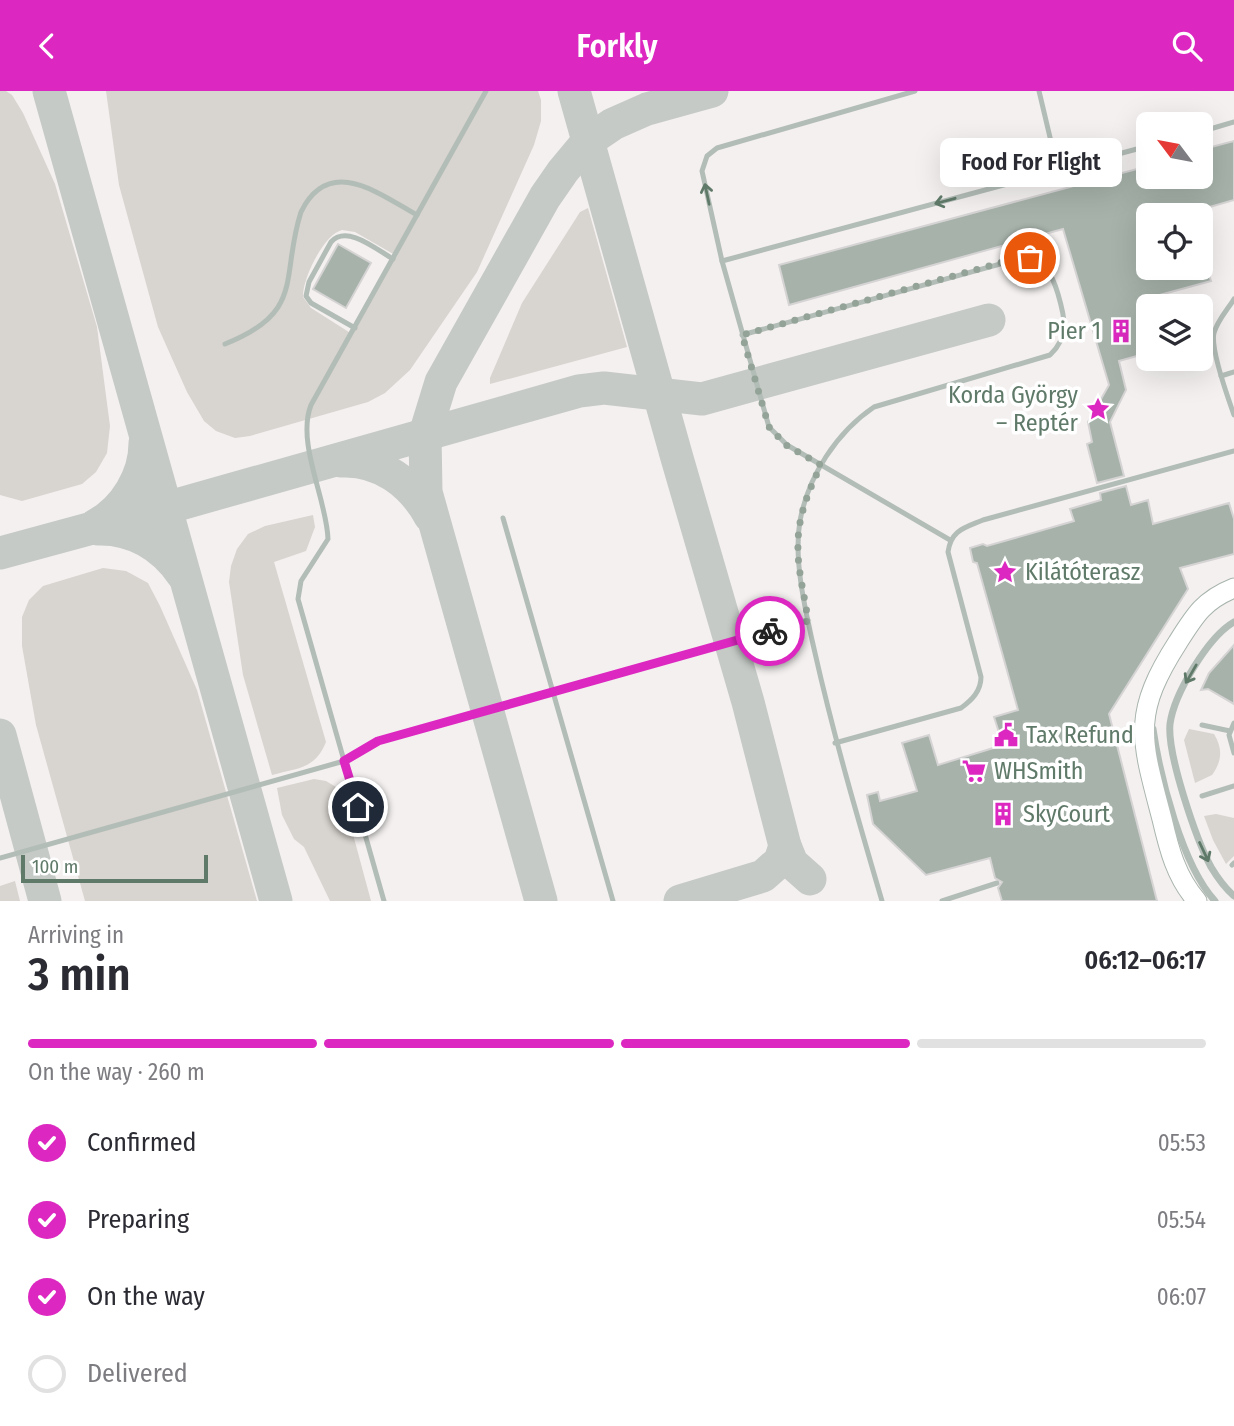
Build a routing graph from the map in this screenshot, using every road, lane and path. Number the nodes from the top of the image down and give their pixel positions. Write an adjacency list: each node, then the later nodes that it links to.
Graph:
1 (486, 91): 8 (lane)
2 (915, 91): 10 (lane, one-way to 2)
3 (1039, 91): 7 (lane)
4 (1234, 123): 5 (lane)
5 (1213, 129)
6 (1136, 149): 7 (lane)
7 (1058, 171): 10 (lane, one-way to 10)
8 (417, 215): 9 (lane); 14 (lane)
9 (393, 259): 12 (lane); 12 (lane)
10 (722, 261): 13 (lane)
11 (1234, 299): 16 (lane)
12 (355, 328): 32 (lane)
13 (742, 335): 19 (lane); 19 (lane)
14 (225, 344)
15 (1234, 372): 16 (lane)
16 (1221, 376): 17 (lane)
17 (1234, 415)
18 (1234, 451): 21 (lane)
19 (821, 465): 21 (lane); 24 (lane)
20 (503, 517): 26 (lane)
21 (950, 540): 30 (lane)
22 (1234, 588): 42 (street)
23 (1234, 597): 43 (street)
24 (808, 621): 26 (lane); 30 (lane)
25 (1234, 622): 37 (street, one-way to 37)
26 (552, 690): 32 (lane); 39 (lane)
27 (1234, 723): 29 (lane)
28 (1202, 725): 29 (lane)
29 (1230, 731): 31 (lane)
30 (835, 743): 40 (lane)
31 (1234, 753)
32 (344, 761): 35 (lane); 38 (lane)
33 (1234, 786): 34 (lane)
34 (1202, 796)
35 (0, 858)
36 (997, 883): 41 (lane)
37 (1234, 896)
38 (384, 901)
39 (613, 901)
40 (882, 901)
41 (942, 901)
42 (1197, 901)
43 (1215, 901)

